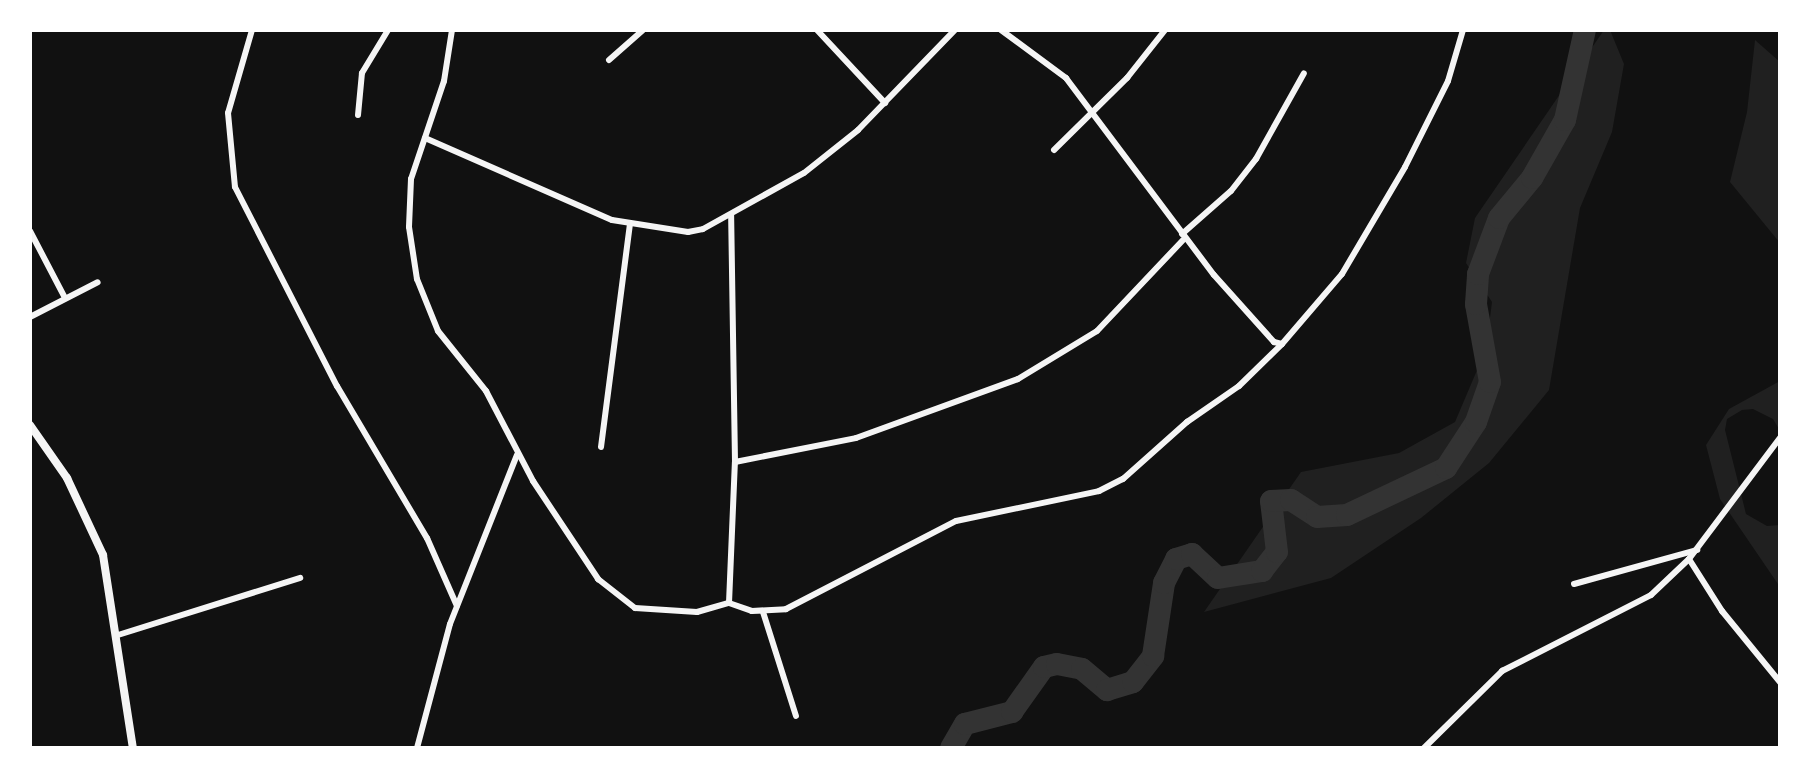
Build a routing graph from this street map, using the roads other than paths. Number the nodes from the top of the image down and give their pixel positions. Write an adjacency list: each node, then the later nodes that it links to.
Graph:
1 (252, 30): 35 (street)
2 (388, 30): 13 (street)
3 (452, 30): 15 (street)
4 (643, 30): 10 (street)
5 (817, 30): 12 (street)
6 (955, 30): 12 (street)
7 (1001, 30): 14 (street)
8 (1165, 30): 14 (street)
9 (1463, 30): 24 (street)
10 (609, 60)
11 (1304, 73): 20 (street)
12 (885, 103): 17 (street)
13 (358, 115)
14 (1091, 115): 16 (street); 20 (street)
15 (425, 138): 18 (street); 28 (street)
16 (1054, 150)
17 (731, 215): 18 (street); 29 (street)
18 (630, 224): 27 (street)
19 (30, 231): 22 (street)
20 (1183, 236): 24 (street); 29 (street)
21 (98, 282): 22 (street)
22 (65, 298): 23 (street)
23 (30, 317)
24 (1282, 344): 36 (street)
25 (30, 425): 37 (main road)
26 (1780, 438): 30 (street)
27 (601, 447)
28 (517, 455): 34 (street); 35 (street)
29 (735, 462): 34 (street)
30 (1697, 550): 31 (street); 33 (street)
31 (1689, 559): 38 (street); 42 (street)
32 (300, 578): 37 (street)
33 (1574, 584)
34 (729, 603): 36 (street)
35 (457, 606): 41 (street)
36 (763, 612): 39 (street)
37 (118, 635): 40 (main road)
38 (1780, 682)
39 (796, 716)
40 (133, 748)
41 (417, 748)
42 (1424, 748)

